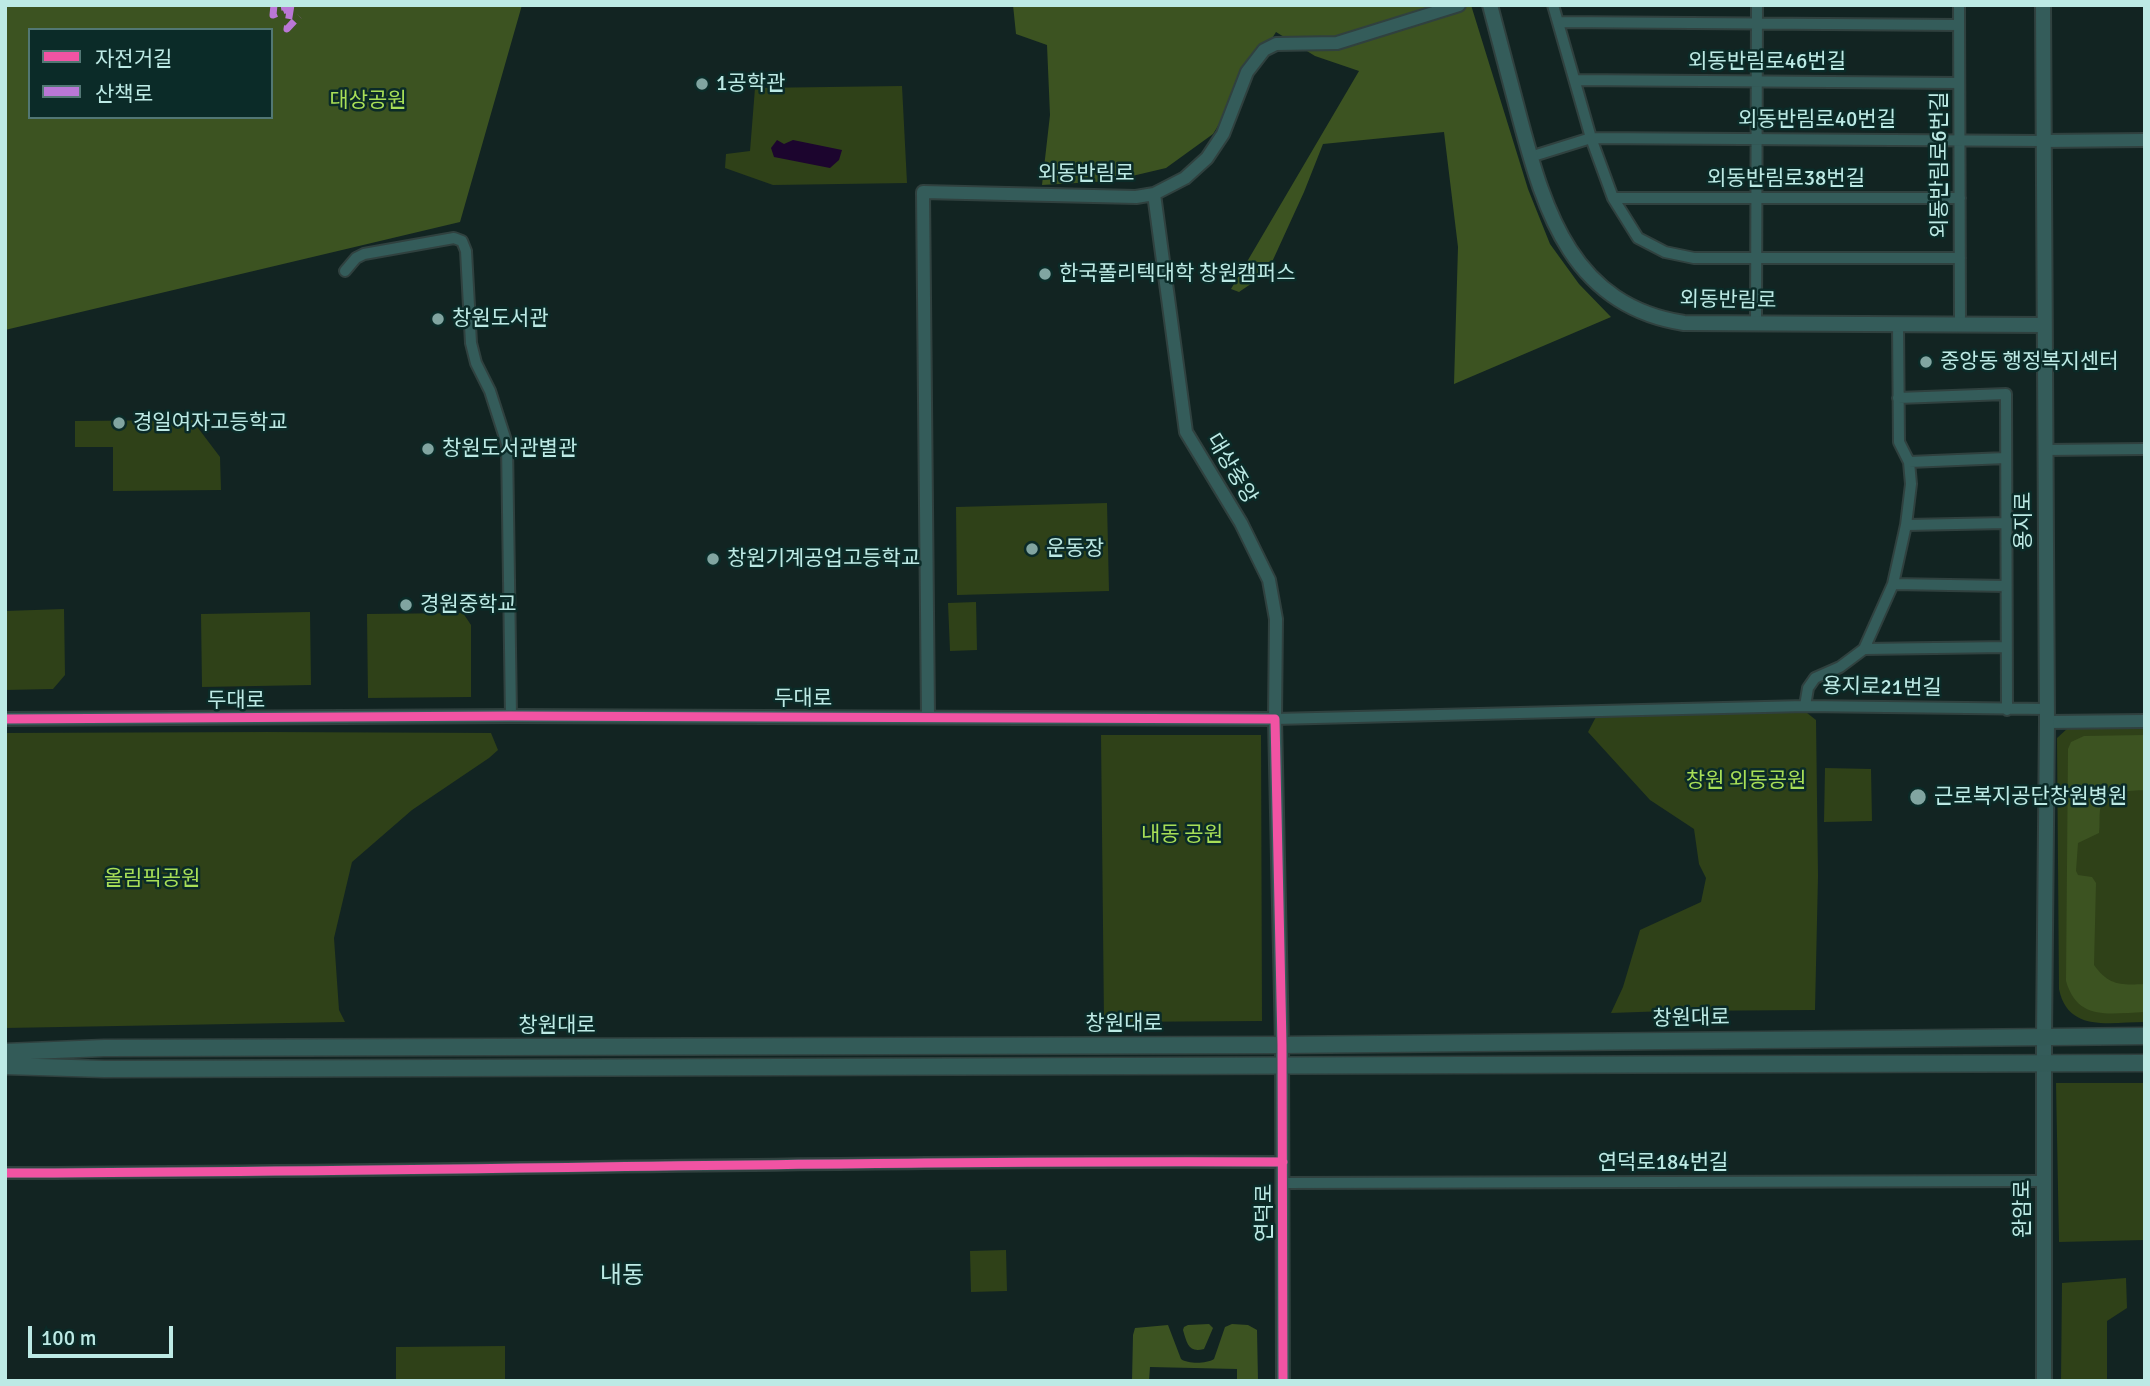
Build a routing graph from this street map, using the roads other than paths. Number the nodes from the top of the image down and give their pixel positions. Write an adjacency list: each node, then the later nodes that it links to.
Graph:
1 (1459, 5): 19 (street, 외동반림로)
2 (1490, 5): 18 (main road, 외동반림로)
3 (1553, 5): 7 (street)
4 (1757, 5): 8 (street)
5 (1959, 5): 9 (street, 외동반림로6번길)
6 (2043, 5): 17 (main road, 용지로)
7 (1558, 23): 8 (street); 10 (street)
8 (1757, 24): 9 (street); 11 (street)
9 (1959, 25): 12 (street, 외동반림로6번길)
10 (1574, 80): 11 (street, 외동반림로46번길); 13 (street)
11 (1757, 81): 12 (street, 외동반림로46번길); 14 (street)
12 (1959, 83): 15 (street, 외동반림로6번길)
13 (1591, 138): 14 (street, 외동반림로40번길); 18 (street, 외동반림로40번길); 20 (street)
14 (1757, 139): 15 (street, 외동반림로40번길); 21 (street)
15 (1959, 140): 17 (street, 외동반림로40번길); 22 (street, 외동반림로6번길)
16 (2145, 140): 17 (street)
17 (2043, 141): 29 (main road, 용지로)
18 (1530, 157): 26 (main road, 외동반림로)
19 (1154, 194): 44 (street, 외동반림로); 47 (street, 대상중앙)
20 (1613, 198): 21 (street, 외동반림로38번길); 23 (street)
21 (1756, 198): 22 (street, 외동반림로38번길); 23 (street)
22 (1959, 198): 24 (street, 외동반림로6번길)
23 (1756, 258): 24 (street); 26 (street)
24 (1960, 258): 28 (street, 외동반림로6번길)
25 (345, 271): 43 (street)
26 (1756, 323): 27 (main road, 외동반림로)
27 (1898, 324): 28 (main road, 외동반림로); 30 (street, 용지로21번길)
28 (1960, 324): 29 (main road, 외동반림로)
29 (2043, 325): 32 (main road, 용지로)
30 (1898, 398): 33 (street); 34 (street, 용지로21번길)
31 (2145, 449): 32 (street)
32 (2045, 450): 45 (main road, 용지로)
33 (2006, 458): 34 (street); 35 (street)
34 (1909, 462): 36 (street, 용지로21번길)
35 (2006, 523): 36 (street); 38 (street)
36 (1906, 525): 37 (street, 용지로21번길)
37 (1893, 584): 38 (street); 40 (street, 용지로21번길)
38 (2006, 586): 39 (street)
39 (2006, 647): 40 (street, 용지로21번길); 42 (street)
40 (1864, 649): 41 (street, 용지로21번길)
41 (1805, 706): 42 (street, 용지로21번길); 47 (street)
42 (2007, 709): 45 (street, 용지로21번길)
43 (511, 716): 44 (street, 두대로); 46 (street, 두대로)
44 (928, 716): 47 (street, 두대로)
45 (2047, 716): 48 (street); 50 (main road, 용지로)
46 (5, 719)
47 (1275, 719): 52 (street)
48 (2145, 721)
49 (2145, 1036): 50 (main road, 창원대로)
50 (2044, 1037): 52 (main road, 창원대로); 55 (main road, 완암로)
51 (5, 1043): 53 (main road, 창원대로)
52 (1282, 1045): 53 (main road, 창원대로); 58 (street, 연덕로)
53 (104, 1048): 54 (main road, 창원대로)
54 (5, 1052)
55 (2045, 1063): 56 (main road, 창원대로); 58 (main road, 창원대로); 63 (main road, 완암로)
56 (2145, 1063)
57 (5, 1066): 59 (main road, 창원대로)
58 (1283, 1067): 59 (main road, 창원대로); 61 (street, 연덕로)
59 (104, 1069): 60 (main road, 창원대로)
60 (5, 1075)
61 (1283, 1162): 62 (street); 64 (street, 연덕로)
62 (5, 1173)
63 (2044, 1181): 64 (street, 연덕로184번길); 66 (main road, 완암로)
64 (1283, 1183): 65 (street, 연덕로)
65 (1283, 1381)
66 (2044, 1381)

